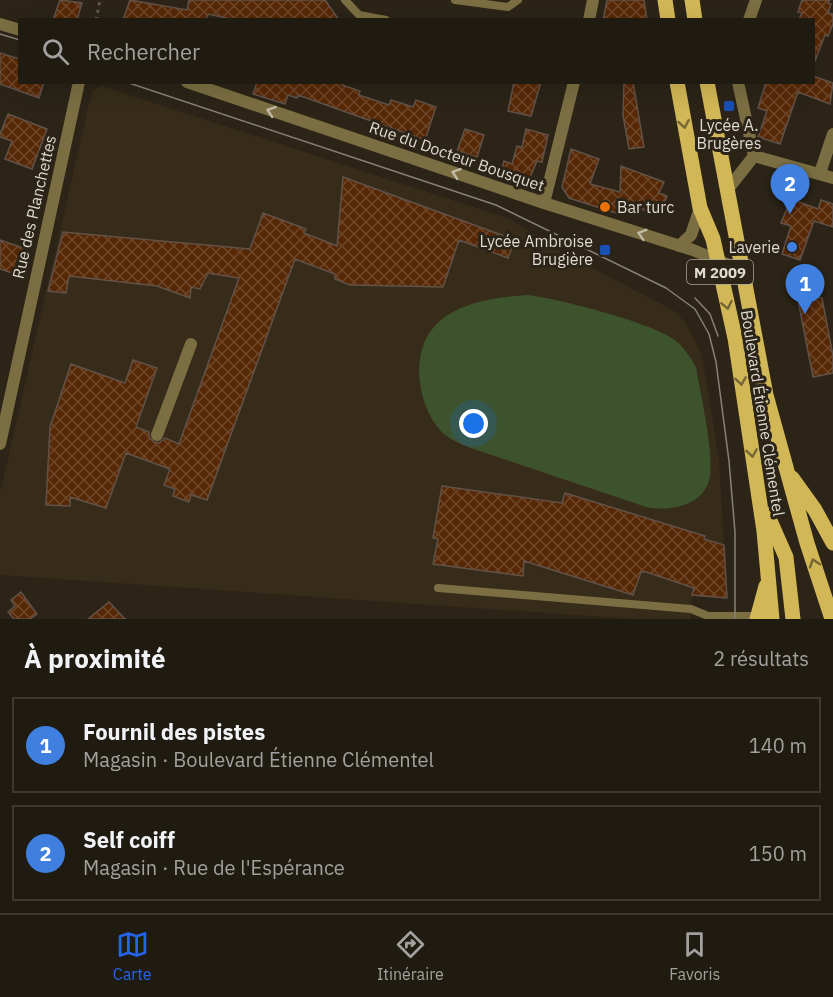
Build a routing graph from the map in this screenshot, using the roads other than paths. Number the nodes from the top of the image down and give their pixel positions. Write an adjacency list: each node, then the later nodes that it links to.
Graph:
1 (345, 0): 8 (lane)
2 (455, 0): 3 (lane)
3 (518, 0)
4 (593, 0): 9 (street)
5 (665, 0): 10 (main road)
6 (692, 0): 11 (main road)
7 (756, 0): 12 (street)
8 (375, 18)
9 (589, 18)
10 (668, 18)
11 (695, 18)
12 (750, 18)
13 (0, 24): 14 (street)
14 (18, 29)
15 (79, 84): 33 (street, Rue des Planchettes)
16 (193, 84): 26 (street, Rue du Docteur Bousquet, one-way to 16)
17 (574, 84): 26 (street)
18 (676, 84): 27 (main road, Boulevard Étienne Clémentel / M 2009, one-way to 27)
19 (707, 84): 25 (main road, Boulevard Étienne Clémentel / M 2009)
20 (738, 84): 22 (street)
21 (833, 134): 23 (street)
22 (754, 156): 23 (street); 25 (street)
23 (820, 173): 24 (street)
24 (833, 178)
25 (728, 189): 30 (main road, Boulevard Étienne Clémentel / M 2009)
26 (544, 203): 28 (street, Rue du Docteur Bousquet, one-way to 26)
27 (700, 208): 28 (street); 29 (main road, Boulevard Étienne Clémentel / M 2009)
28 (679, 246): 29 (street, Rue du Docteur Bousquet)
29 (717, 258): 30 (street); 35 (main road, Boulevard Étienne Clémentel / M 2009, one-way to 35)
30 (741, 270): 34 (main road, Boulevard Étienne Clémentel / M 2009)
31 (191, 344): 32 (street)
32 (157, 435)
33 (0, 444)
34 (787, 471): 36 (main road); 41 (main road, M 2009, one-way to 34)
35 (759, 495): 39 (main road, Boulevard Étienne Clémentel / M 2009); 40 (main road)
36 (833, 543)
37 (438, 588): 38 (lane)
38 (706, 617): 39 (lane)
39 (762, 618)
40 (793, 619)
41 (832, 619)

